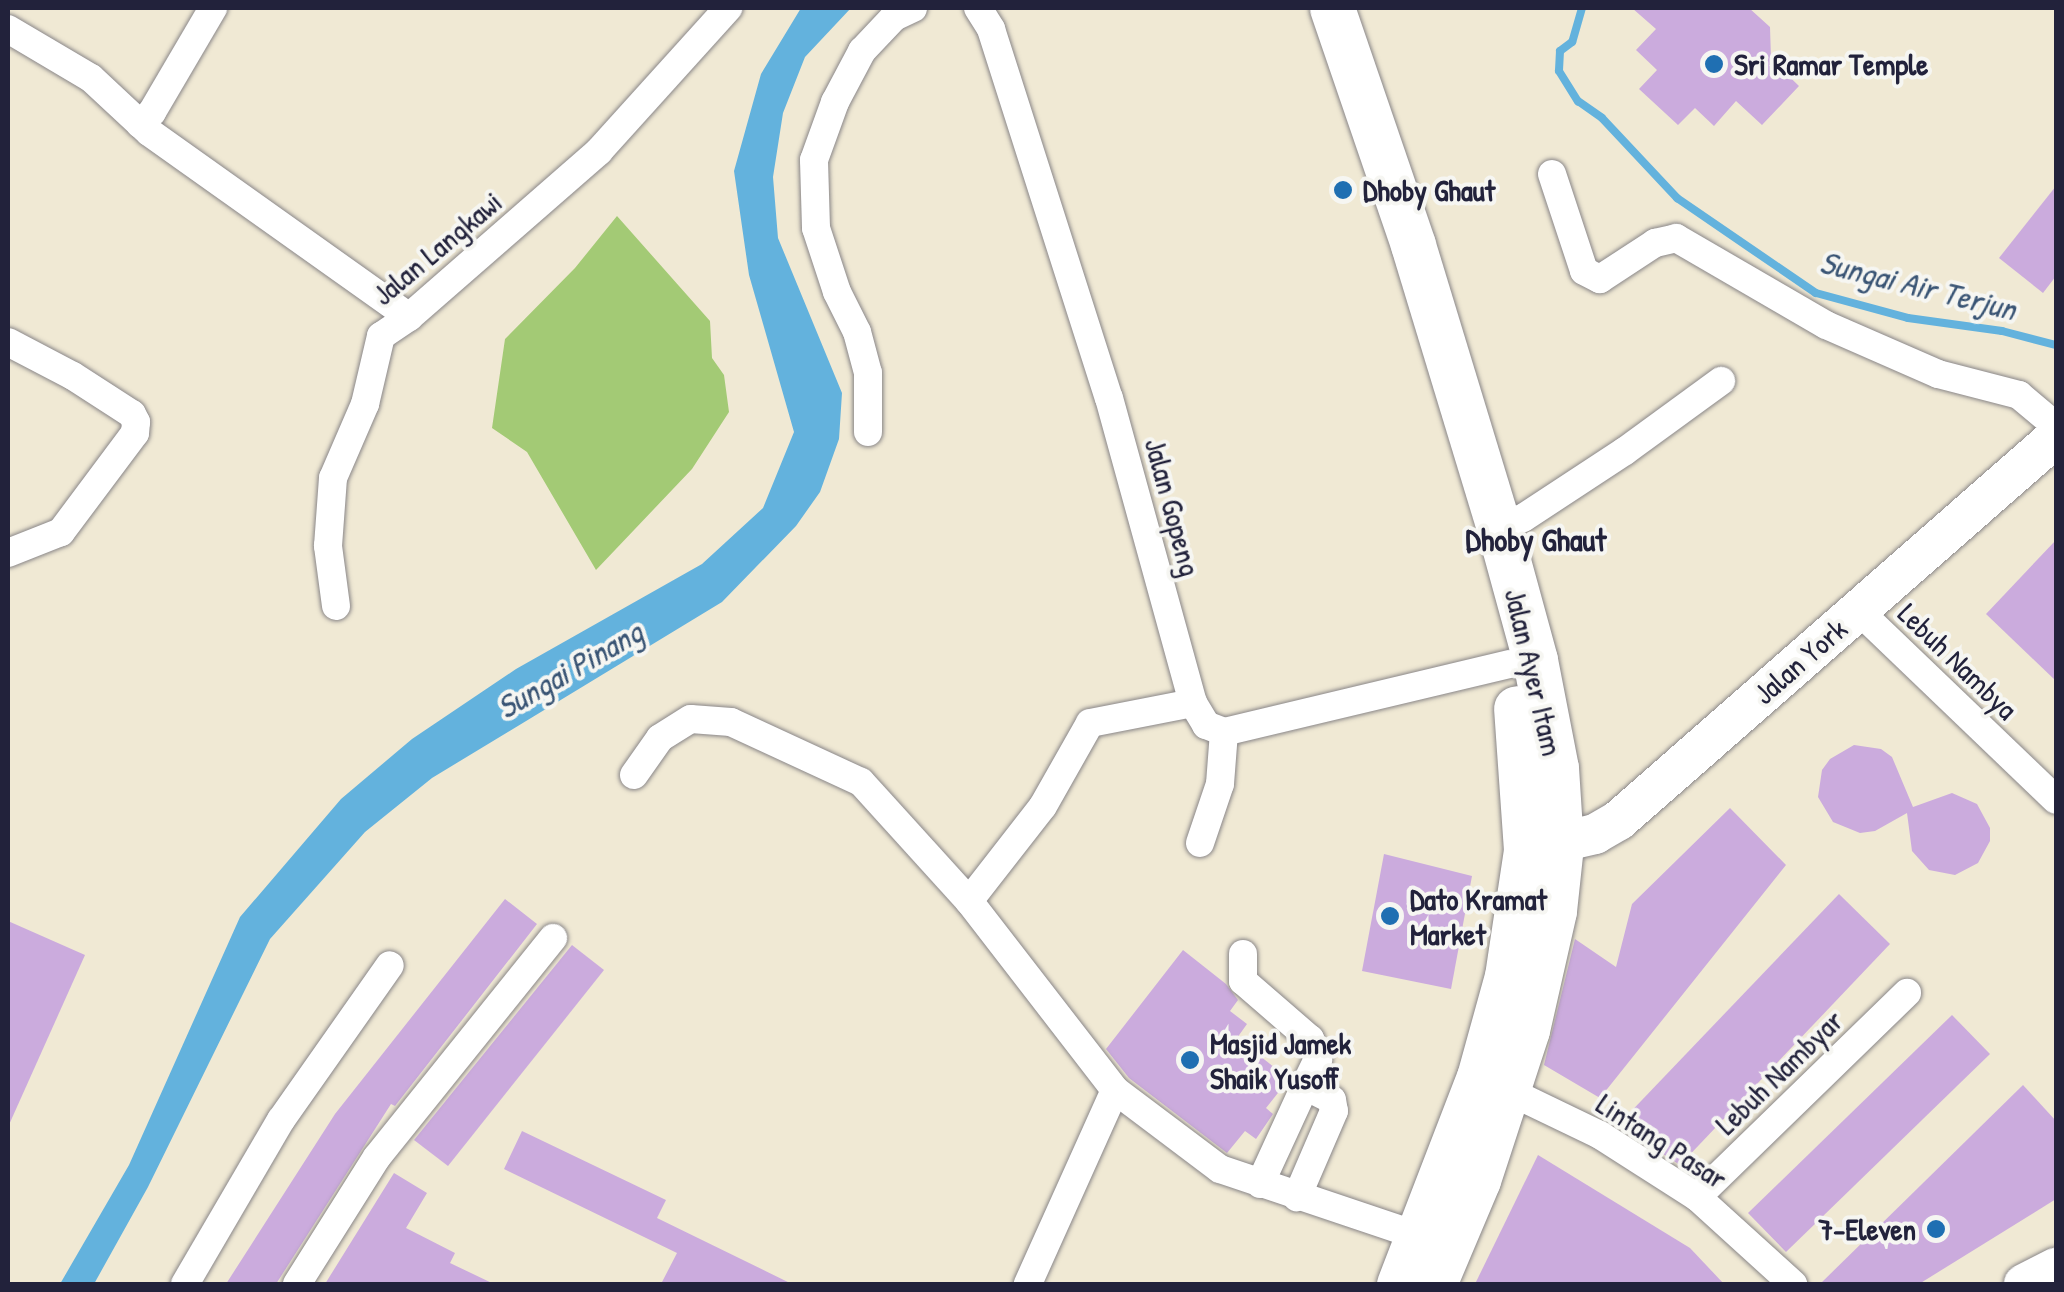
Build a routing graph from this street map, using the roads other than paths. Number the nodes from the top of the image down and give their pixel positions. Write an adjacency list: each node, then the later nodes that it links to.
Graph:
1 (213, 8): 8 (street)
2 (913, 8): 14 (street)
3 (978, 8): 21 (street, Jalan Gopeng)
4 (1306, 8): 20 (main road, Jalan Ayer Itam)
5 (1332, 8): 16 (main road, Jalan Ayer Itam)
6 (725, 9): 10 (street, Jalan Langkawi)
7 (8, 28): 8 (street)
8 (140, 124): 10 (street)
9 (1552, 174): 13 (street)
10 (409, 317): 18 (street, Jalan Langkawi)
11 (8, 342): 17 (street)
12 (1721, 380): 16 (street)
13 (2056, 426)
14 (868, 432)
15 (2056, 437): 19 (street, Jalan York)
16 (1499, 528): 26 (main road, Jalan Ayer Itam)
17 (8, 553)
18 (336, 606)
19 (1858, 610): 24 (street, Lebuh Nambya); 26 (street, Jalan York)
20 (1510, 664): 22 (street); 26 (main road, Jalan Ayer Itam)
21 (1193, 703): 22 (street); 27 (street)
22 (1224, 732): 25 (street)
23 (634, 776): 27 (street)
24 (2056, 800)
25 (1200, 843)
26 (1544, 847): 32 (main road, Jalan Ayer Itam)
27 (969, 901): 34 (street)
28 (554, 938): 41 (street)
29 (1243, 954): 33 (street)
30 (390, 966): 40 (street)
31 (1907, 994): 37 (street, Lebuh Nambyar)
32 (1494, 1084): 37 (street, Lintang Pasar); 38 (main road, Jalan Ayer Itam); 44 (main road, Jalan Ayer Itam)
33 (1305, 1086): 35 (street); 36 (street)
34 (1115, 1090): 35 (street); 42 (street)
35 (1260, 1184): 36 (street)
36 (1296, 1197): 38 (street)
37 (1697, 1198): 45 (street, Lintang Pasar)
38 (1419, 1236): 43 (main road, Jalan Ayer Itam)
39 (2056, 1268): 46 (street)
40 (186, 1284)
41 (296, 1284)
42 (1028, 1284)
43 (1399, 1284)
44 (1434, 1284)
45 (1792, 1284)
46 (2024, 1284)

